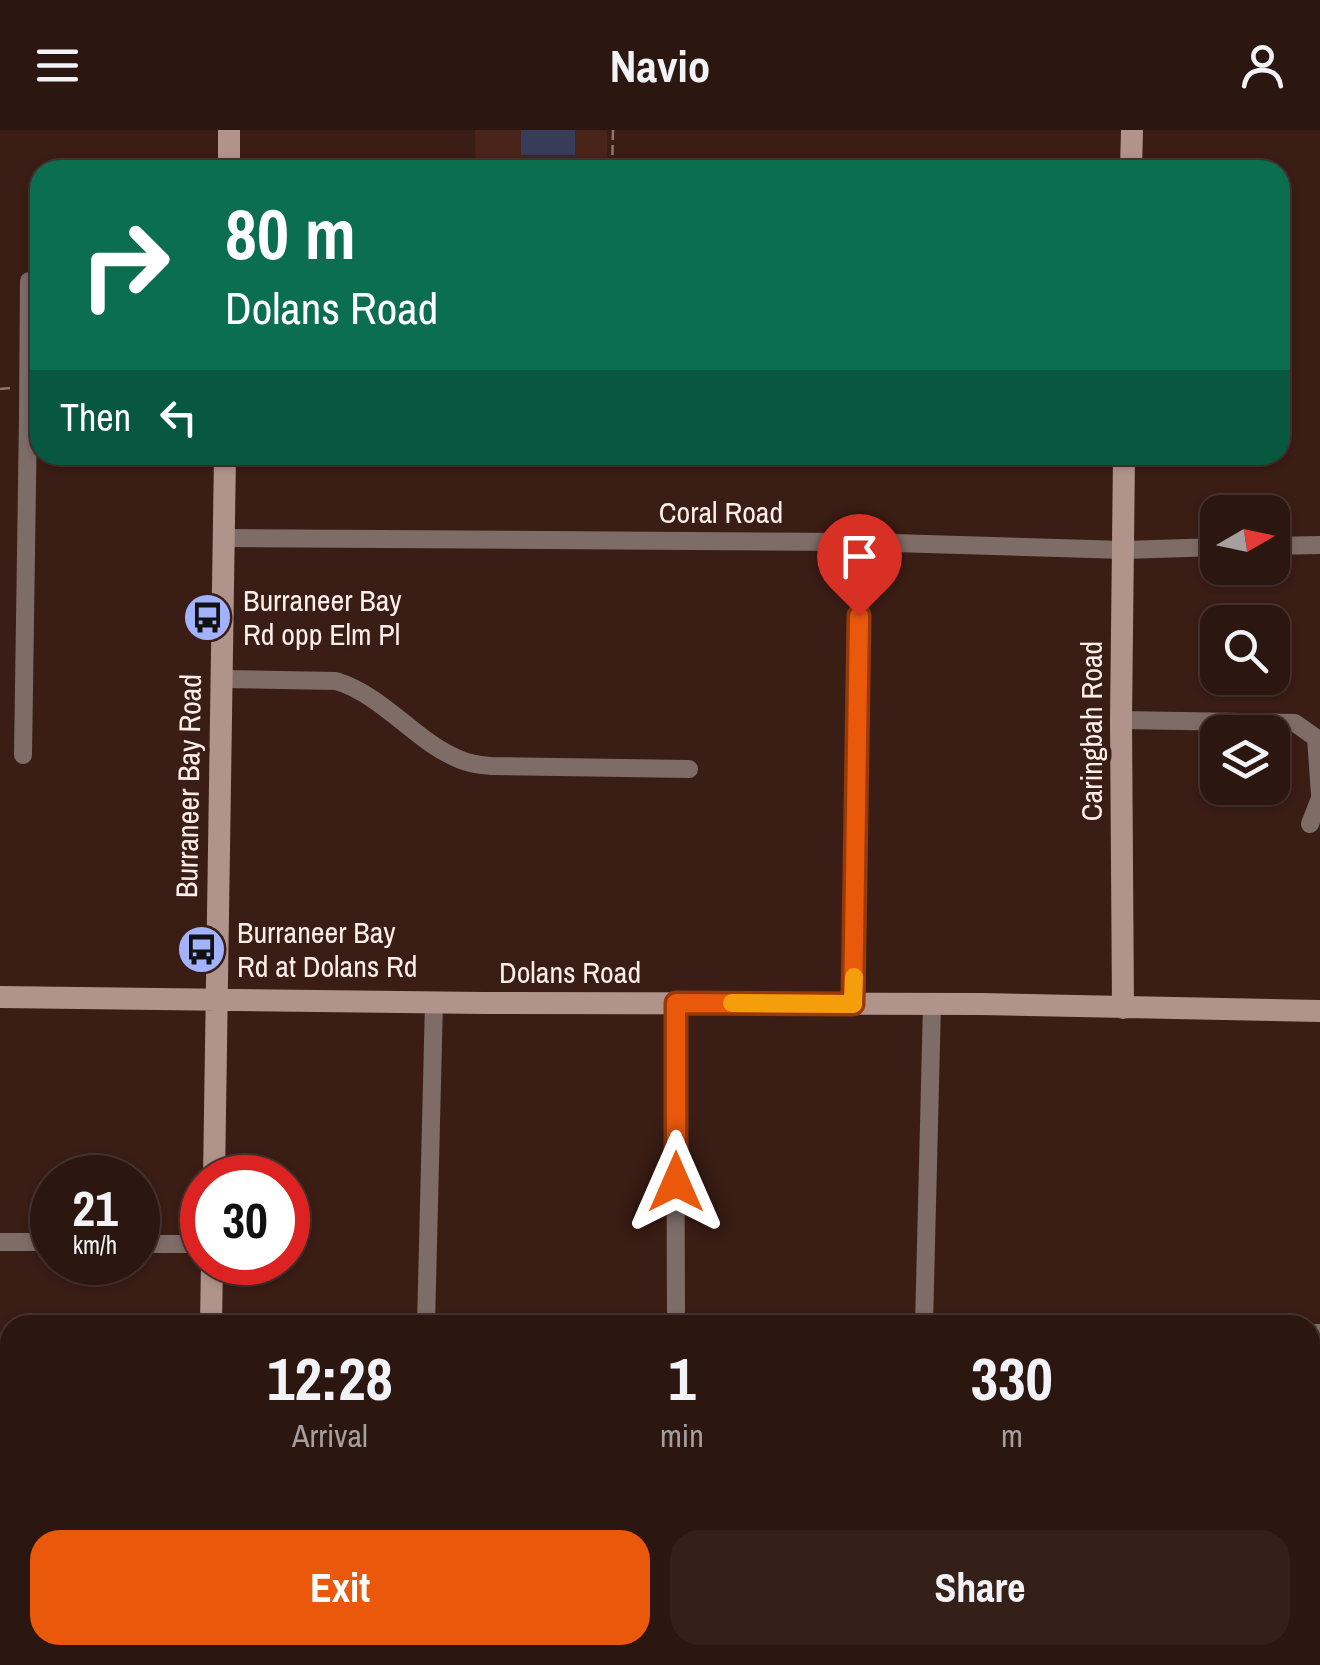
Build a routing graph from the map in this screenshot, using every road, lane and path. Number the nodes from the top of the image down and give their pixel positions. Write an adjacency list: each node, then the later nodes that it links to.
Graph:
1 (229, 130): 4 (street)
2 (612, 130): 5 (path)
3 (1132, 130): 6 (street)
4 (229, 160)
5 (612, 160)
6 (1131, 160)
7 (29, 281): 8 (street)
8 (30, 308)
9 (32, 465): 20 (street)
10 (225, 465): 12 (street, Burraneer Bay Road)
11 (1124, 465): 17 (street, Caringbah Road)
12 (224, 538): 13 (street, Coral Road); 18 (street, Burraneer Bay Road)
13 (860, 542): 17 (street, Coral Road); 28 (street)
14 (1320, 545): 15 (street)
15 (1290, 546)
16 (1200, 548): 17 (street, Coral Road)
17 (1124, 550): 19 (street, Caringbah Road)
18 (221, 679): 21 (street); 25 (street, Burraneer Bay Road)
19 (1121, 720): 22 (street); 30 (street, Caringbah Road)
20 (23, 755)
21 (689, 769)
22 (1320, 796): 23 (street)
23 (1310, 824)
24 (0, 997): 25 (street, Dolans Road)
25 (216, 999): 26 (street, Dolans Road); 32 (street, Burraneer Bay Road)
26 (434, 1002): 27 (street, Dolans Road); 37 (street)
27 (676, 1003): 28 (street, Dolans Road); 38 (street)
28 (853, 1004): 29 (street, Dolans Road)
29 (932, 1004): 30 (street, Dolans Road); 39 (street)
30 (1123, 1008): 31 (street, Dolans Road)
31 (1320, 1010)
32 (214, 1155)
33 (0, 1242): 34 (street)
34 (30, 1242)
35 (212, 1285): 36 (street)
36 (211, 1315)
37 (426, 1315)
38 (676, 1315)
39 (924, 1315)

